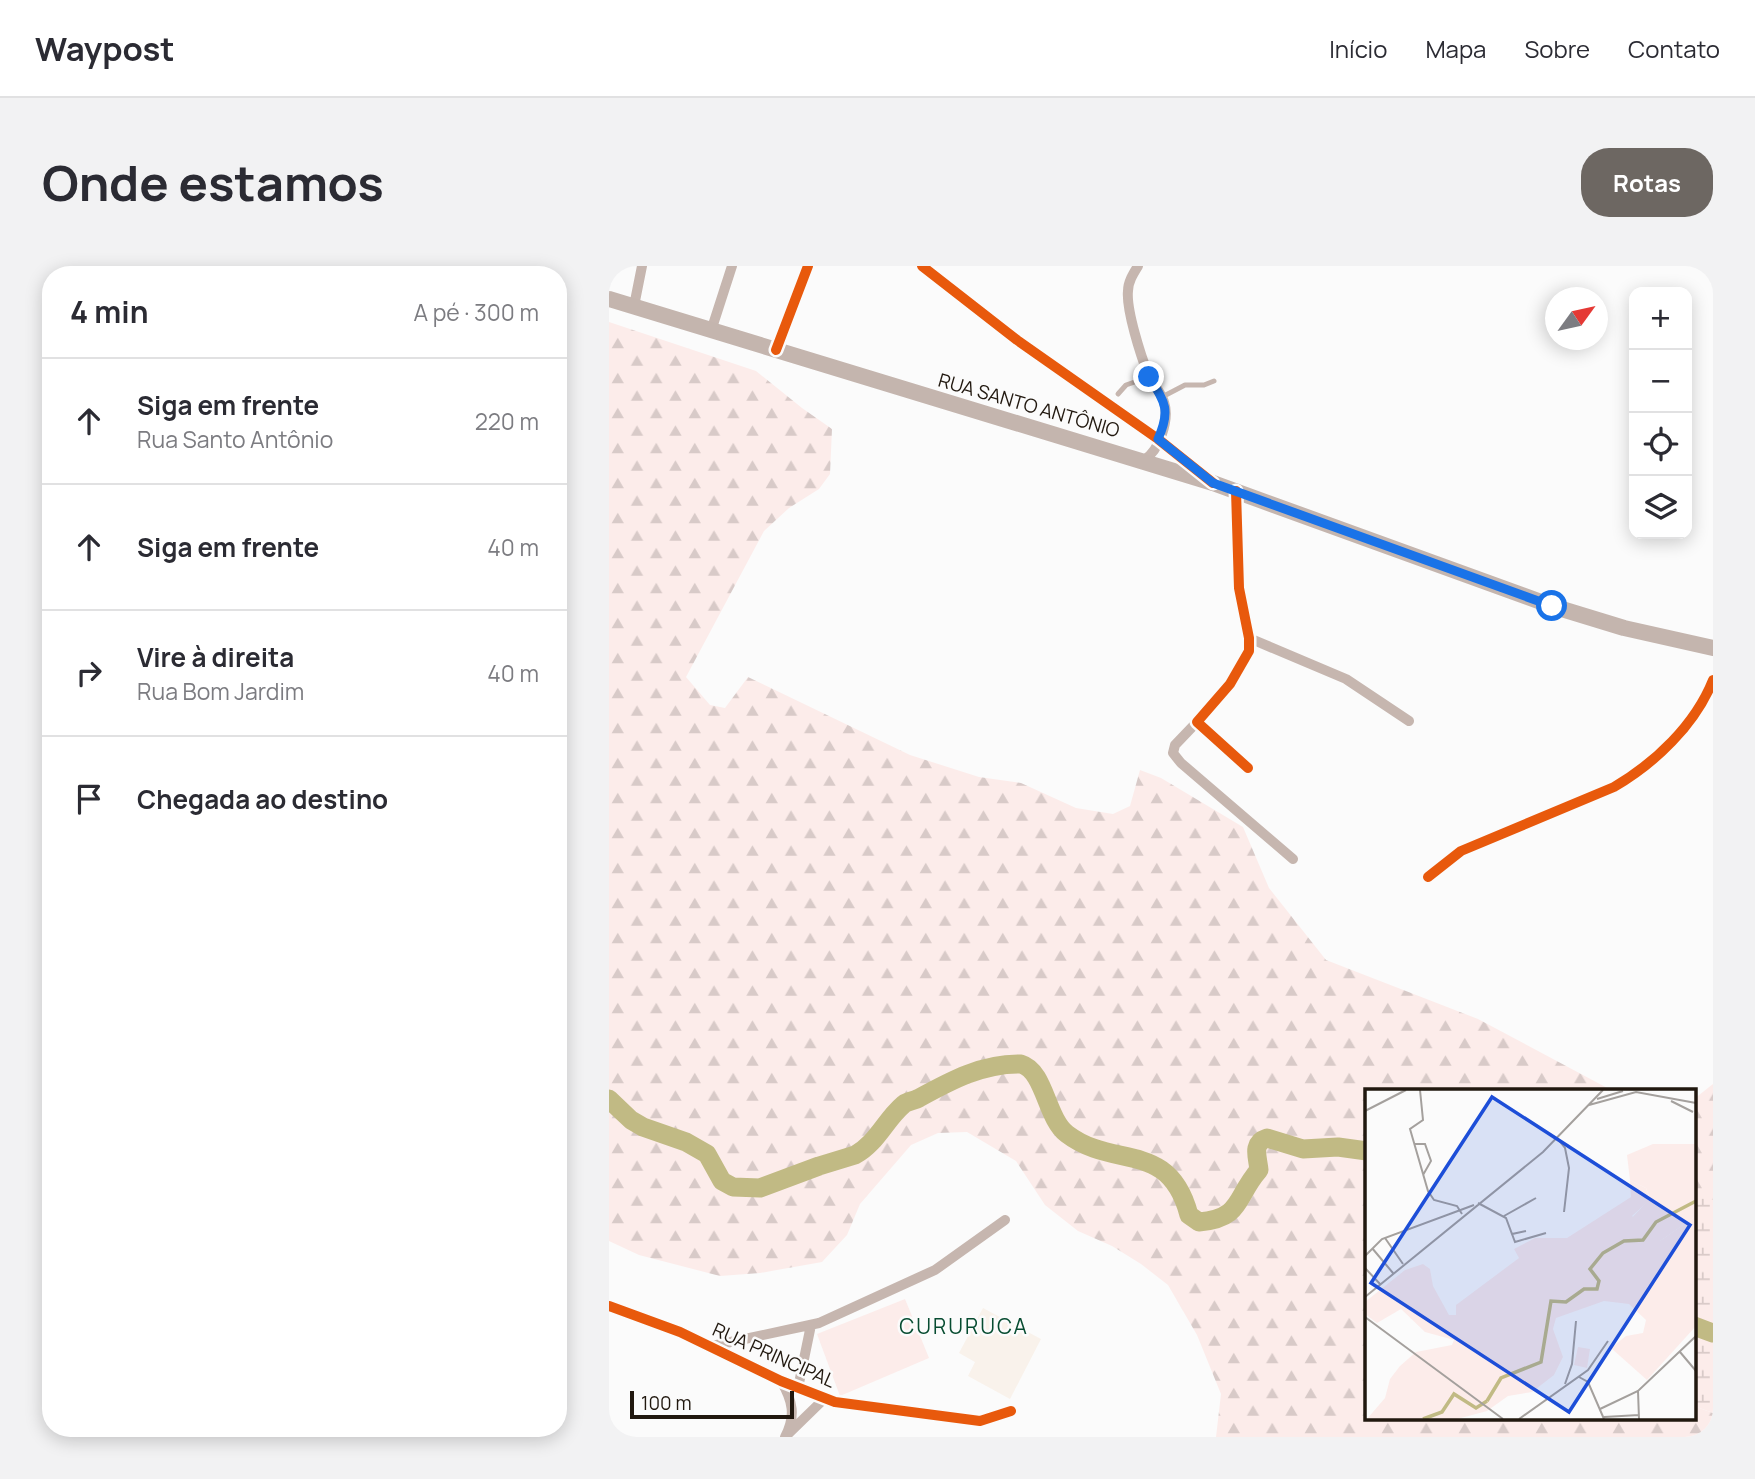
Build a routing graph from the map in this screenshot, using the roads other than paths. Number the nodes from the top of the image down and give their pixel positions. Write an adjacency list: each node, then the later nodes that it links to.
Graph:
1 (642, 266): 7 (street)
2 (732, 266): 8 (street)
3 (808, 266): 9 (street)
4 (922, 266): 14 (street)
5 (1137, 266): 10 (street)
6 (609, 299): 7 (main road, RUA SANTO ANTÔNIO)
7 (634, 306): 8 (main road, RUA SANTO ANTÔNIO)
8 (711, 331): 9 (main road, RUA SANTO ANTÔNIO)
9 (776, 350): 15 (main road, RUA SANTO ANTÔNIO)
10 (1149, 377): 12 (lane); 13 (street)
11 (1214, 382): 13 (lane)
12 (1118, 394)
13 (1162, 397): 14 (street)
14 (1158, 439): 15 (street); 16 (street)
15 (1144, 460): 16 (main road, RUA SANTO ANTÔNIO)
16 (1213, 483): 17 (main road, RUA SANTO ANTÔNIO)
17 (1236, 491): 18 (street); 19 (main road, RUA SANTO ANTÔNIO)
18 (1249, 638): 21 (street); 22 (street)
19 (1713, 649)
20 (1713, 680): 25 (street)
21 (1409, 721)
22 (1197, 722): 23 (street); 24 (street)
23 (1248, 768)
24 (1293, 859)
25 (1429, 877)
26 (1005, 1220): 28 (street)
27 (609, 1306): 29 (street, RUA PRINCIPAL)
28 (811, 1325): 29 (street); 31 (street)
29 (712, 1346): 30 (street, RUA PRINCIPAL)
30 (781, 1381): 31 (street, RUA PRINCIPAL); 34 (street)
31 (799, 1388): 32 (street, RUA PRINCIPAL)
32 (825, 1398): 33 (street, RUA PRINCIPAL); 34 (street)
33 (1011, 1411)
34 (786, 1436)

